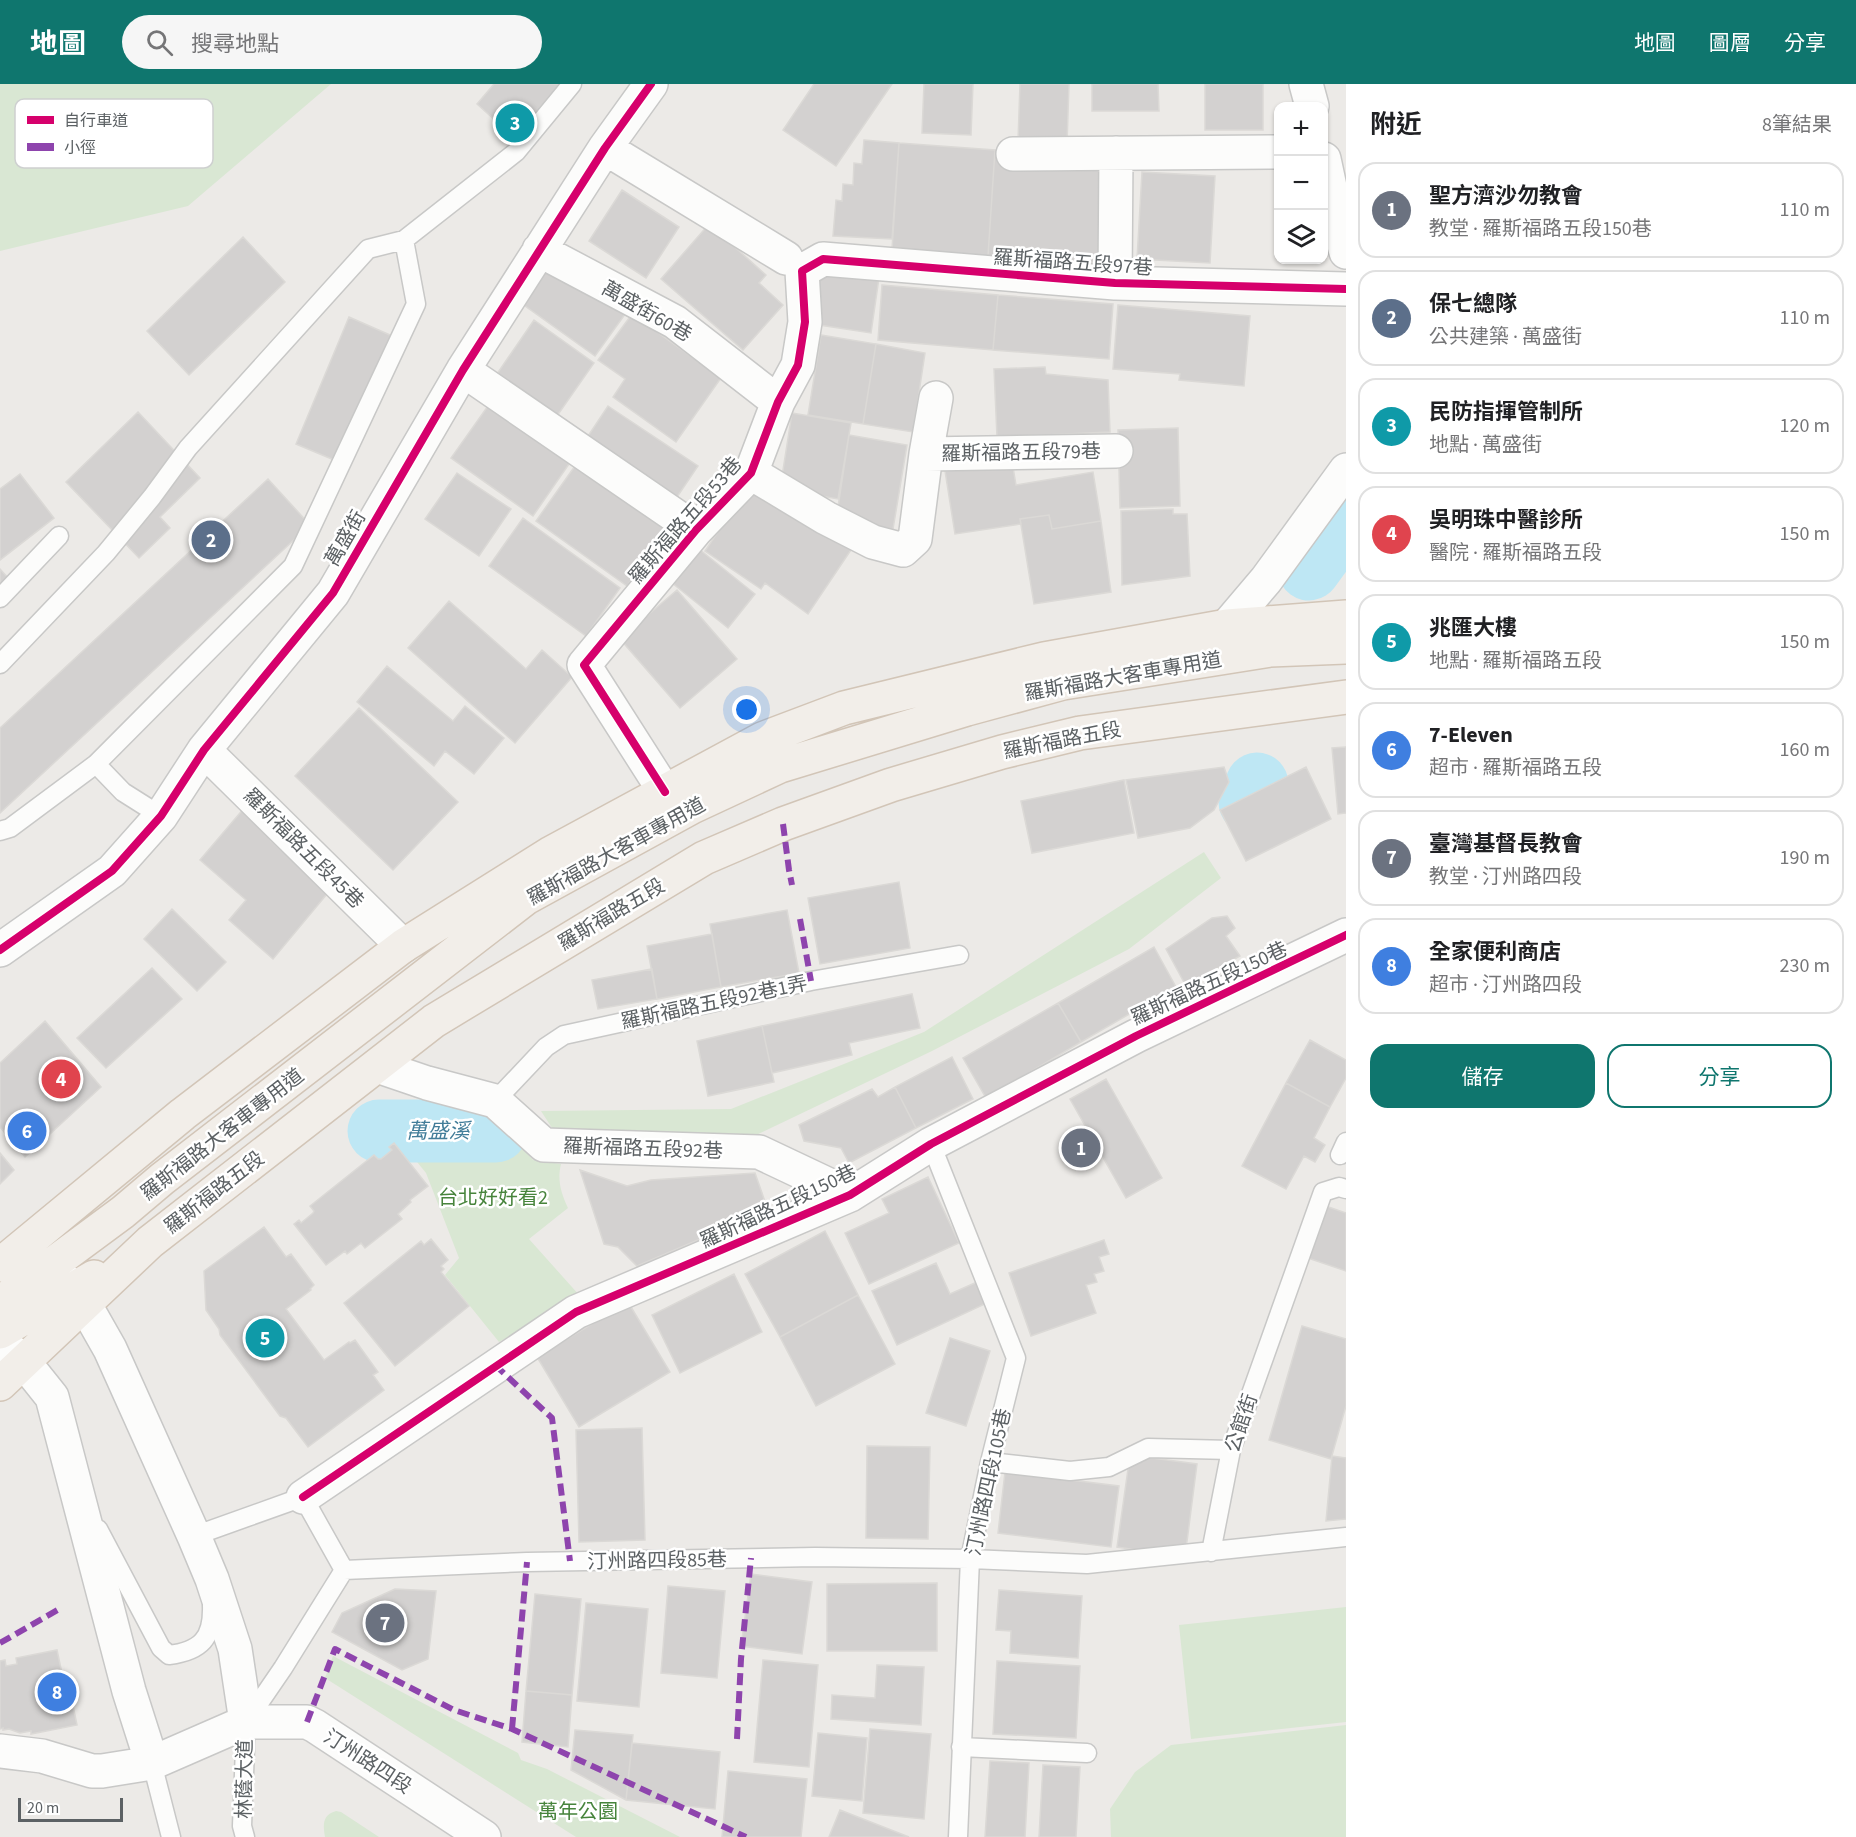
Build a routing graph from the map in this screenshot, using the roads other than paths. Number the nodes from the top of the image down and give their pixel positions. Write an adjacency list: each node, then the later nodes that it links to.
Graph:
1 (572, 84): 10 (lane)
2 (651, 84): 5 (street, 萬盛街)
3 (1306, 84): 4 (street)
4 (1311, 102)
5 (605, 148): 11 (street, 萬盛街); 13 (street)
6 (1274, 152): 7 (street)
7 (1116, 153): 8 (street); 14 (street)
8 (1013, 154)
9 (1328, 179): 12 (street)
10 (404, 240): 29 (lane); 32 (lane)
11 (539, 250): 16 (street, 萬盛街); 18 (street, 萬盛街60巷)
12 (1346, 252)
13 (794, 265): 14 (street, 羅斯福路五段97巷); 18 (street, 羅斯福路五段53巷)
14 (1115, 284): 15 (street, 羅斯福路五段97巷)
15 (1346, 289)
16 (462, 369): 23 (street); 31 (street, 萬盛街)
17 (936, 398): 20 (street, 羅斯福路五段79巷)
18 (778, 402): 22 (street, 羅斯福路五段53巷)
19 (1116, 451): 20 (street, 羅斯福路五段79巷)
20 (926, 454): 22 (street, 羅斯福路五段79巷)
21 (1346, 470): 27 (street)
22 (751, 473): 23 (street, 羅斯福路五段53巷)
23 (696, 530): 33 (street, 羅斯福路五段53巷)
24 (59, 536): 25 (lane)
25 (0, 598)
26 (1346, 617): 27 (main road)
27 (1227, 626): 33 (main road)
28 (1346, 647): 47 (main road, 羅斯福路大客車專用道)
29 (0, 664)
30 (1346, 698): 40 (main road, 羅斯福路五段)
31 (204, 750): 34 (street, 萬盛街); 37 (street, 羅斯福路五段45巷)
32 (96, 764): 34 (lane); 35 (lane)
33 (665, 792): 37 (main road)
34 (161, 816): 38 (street, 萬盛街)
35 (0, 831)
36 (1346, 935): 42 (street, 羅斯福路五段150巷)
37 (403, 946): 45 (main road)
38 (0, 950)
39 (959, 955): 41 (lane, 羅斯福路五段92巷1弄)
40 (376, 1066): 41 (street, 羅斯福路五段92巷); 48 (main road, 羅斯福路五段)
41 (495, 1101): 44 (street, 羅斯福路五段92巷)
42 (931, 1144): 44 (street, 羅斯福路五段150巷); 55 (lane, 汀州路四段105巷)
43 (1346, 1189): 54 (lane, 公館街)
44 (850, 1195): 57 (street, 羅斯福路五段150巷)
45 (32, 1239): 46 (main road); 47 (street)
46 (0, 1265)
47 (53, 1265): 48 (street); 49 (main road, 羅斯福路大客車專用道)
48 (79, 1298): 50 (main road); 52 (main road); 58 (street)
49 (0, 1303)
50 (0, 1332)
51 (0, 1341): 52 (street)
52 (24, 1362): 53 (main road); 56 (street)
53 (0, 1384)
54 (1231, 1450): 55 (lane); 60 (lane, 公館街)
55 (990, 1462): 61 (lane, 汀州路四段105巷)
56 (76, 1487): 63 (lane); 68 (street)
57 (303, 1497): 58 (lane); 62 (lane)
58 (194, 1536): 63 (street)
59 (1346, 1537): 60 (lane)
60 (1211, 1552): 61 (lane, 汀州路四段85巷)
61 (970, 1559): 62 (lane, 汀州路四段85巷); 65 (lane, 汀州路四段105巷)
62 (344, 1570): 64 (lane)
63 (212, 1579): 64 (street)
64 (246, 1722): 68 (street, 汀州路四段); 70 (lane, 林蔭大道); 71 (street, 汀州路四段)
65 (961, 1747): 67 (lane); 72 (lane, 汀州路四段105巷)
66 (0, 1751): 68 (street, 汀州路四段)
67 (1088, 1753)
68 (152, 1763): 69 (lane)
69 (171, 1837)
70 (245, 1837)
71 (484, 1837)
72 (958, 1837)

